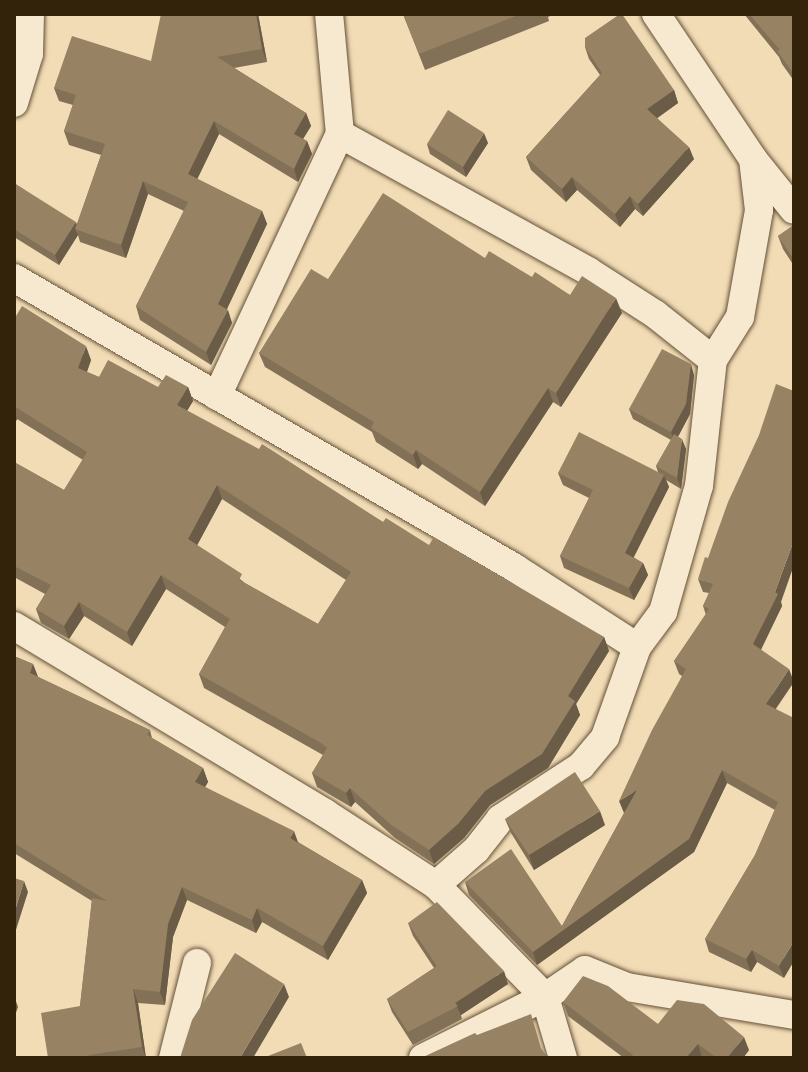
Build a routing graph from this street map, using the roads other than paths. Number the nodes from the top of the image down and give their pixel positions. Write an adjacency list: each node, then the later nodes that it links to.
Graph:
1 (30, 14): 4 (street)
2 (329, 14): 5 (street)
3 (656, 14): 6 (street)
4 (14, 103)
5 (340, 134): 9 (street); 10 (street)
6 (753, 159): 7 (street); 9 (street)
7 (794, 210)
8 (14, 278): 10 (street)
9 (713, 360): 12 (street)
10 (217, 396): 12 (street)
11 (14, 626): 13 (street)
12 (637, 647): 13 (street)
13 (436, 885): 15 (street)
14 (197, 963): 17 (street)
15 (545, 997): 16 (street); 18 (street); 19 (street)
16 (794, 1015)
17 (173, 1058)
18 (423, 1058)
19 (563, 1058)

